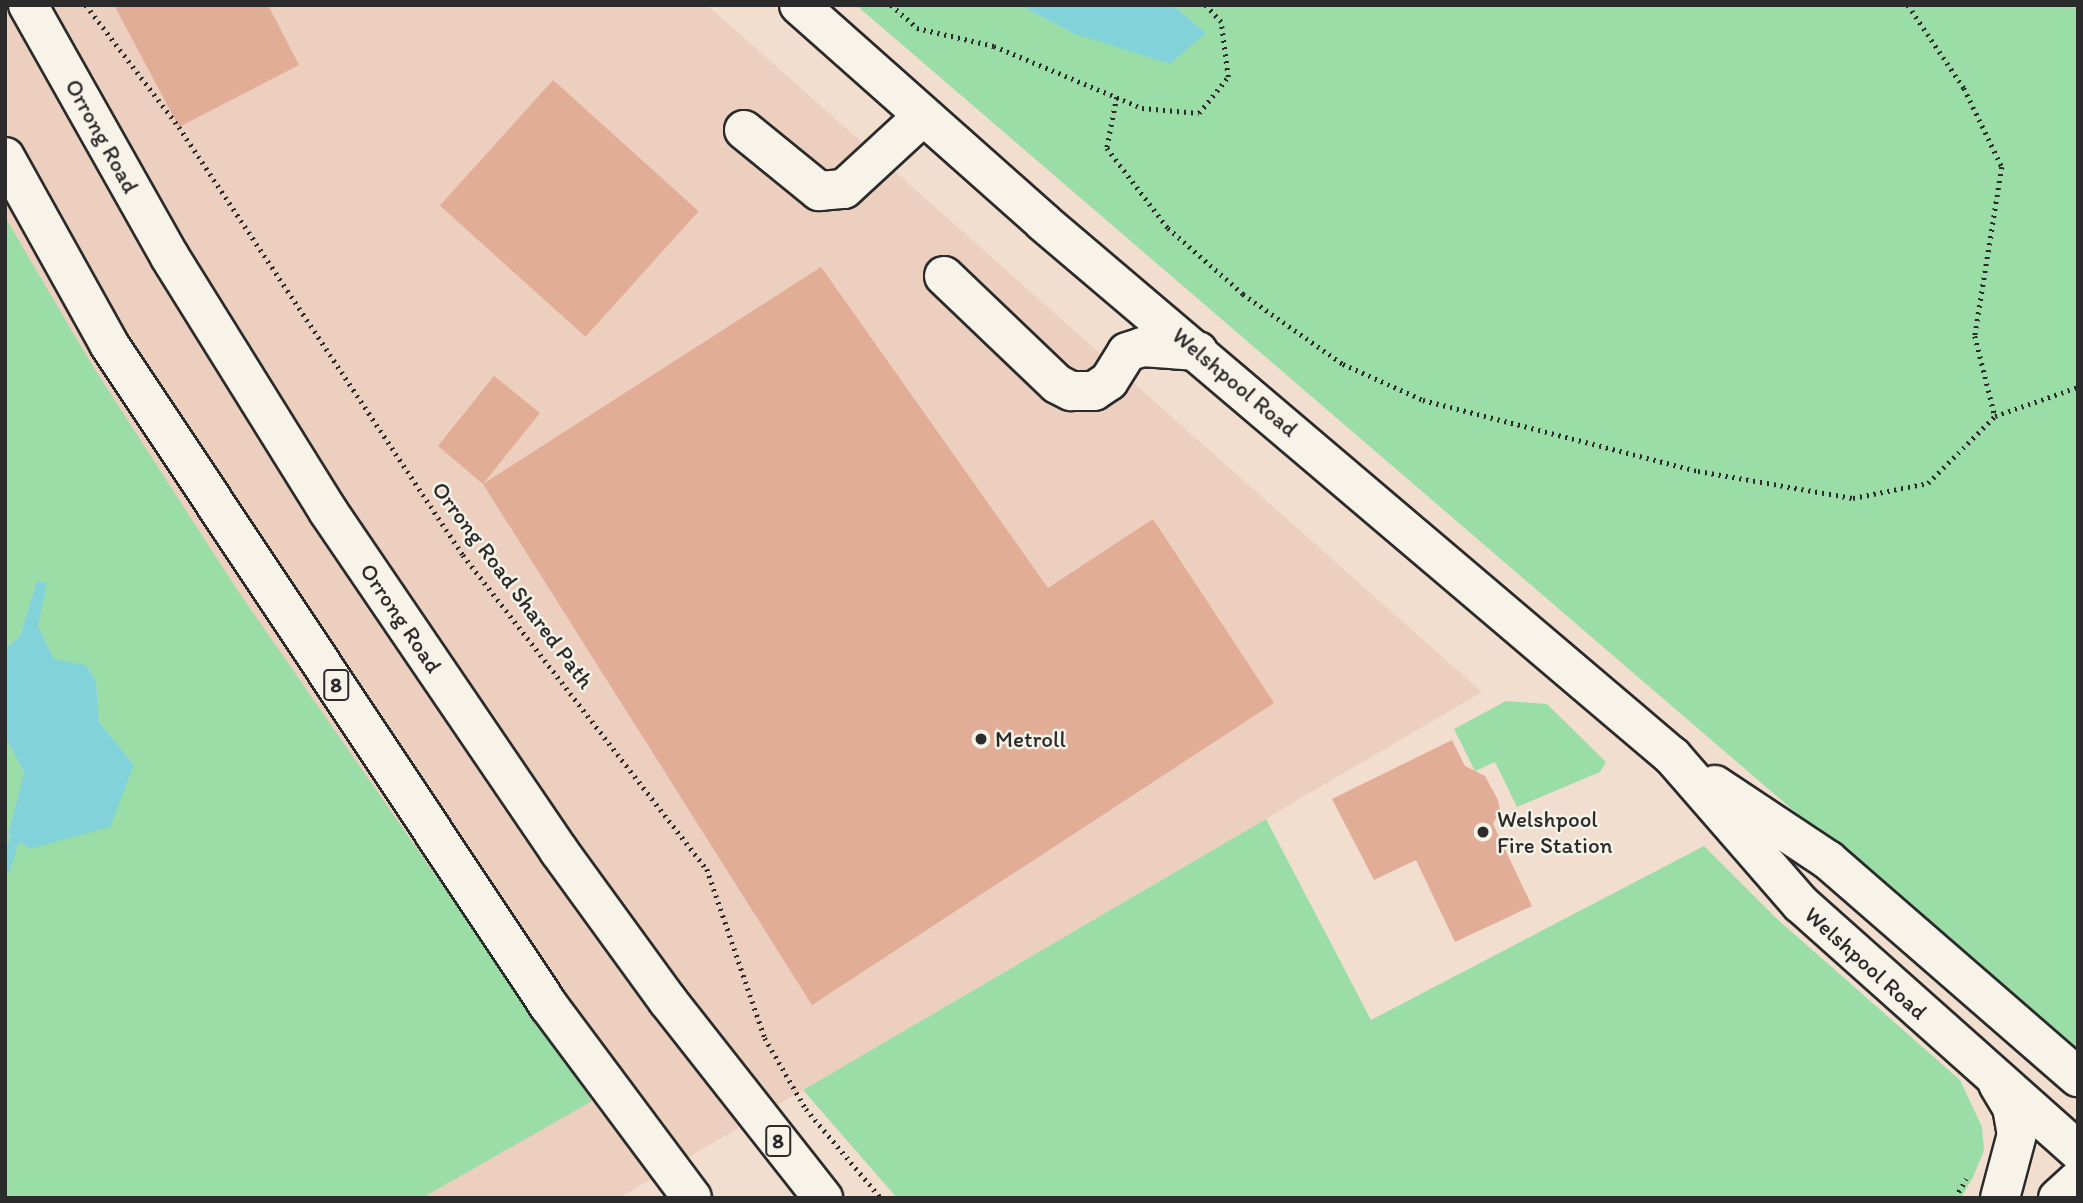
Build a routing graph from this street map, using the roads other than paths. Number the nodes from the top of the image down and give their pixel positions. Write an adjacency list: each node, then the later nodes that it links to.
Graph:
1 (28, 5): 14 (main road, Orrong Road / 8)
2 (799, 5): 3 (main road, Welshpool Road)
3 (923, 116): 4 (main road); 7 (main road, Welshpool Road)
4 (744, 130)
5 (5, 157): 13 (main road, 8)
6 (944, 276): 7 (main road)
7 (1198, 351): 8 (main road, Welshpool Road)
8 (1673, 757): 9 (main road, Welshpool Road); 10 (main road, Welshpool Road)
9 (2078, 1077)
10 (1995, 1079): 11 (main road, Welshpool Road); 15 (main road)
11 (2078, 1151)
12 (2078, 1180): 16 (main road)
13 (692, 1198)
14 (823, 1198)
15 (2000, 1198)
16 (2057, 1198)

